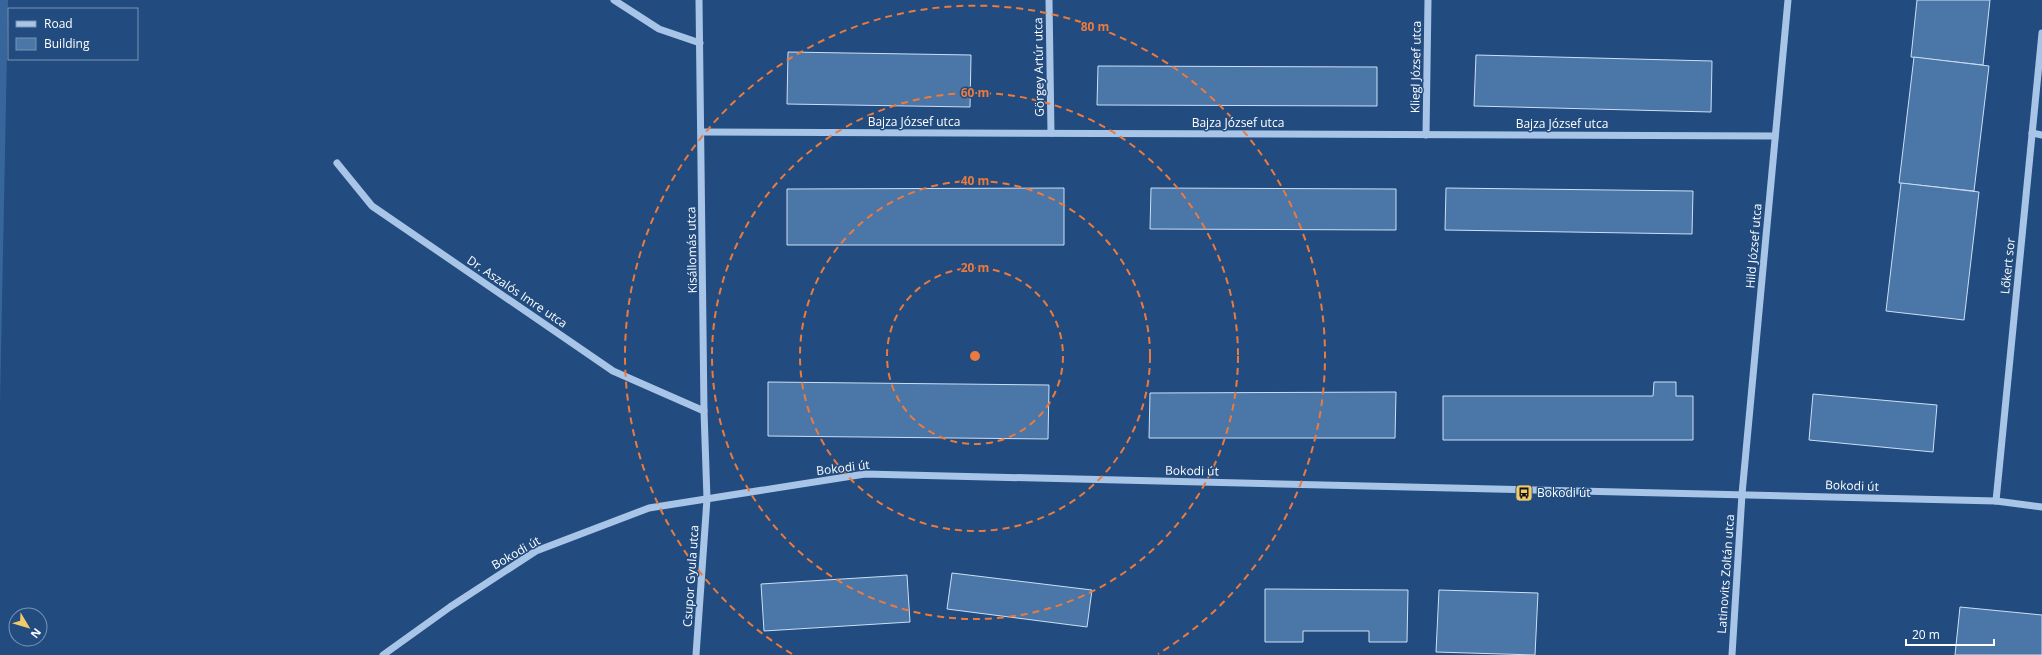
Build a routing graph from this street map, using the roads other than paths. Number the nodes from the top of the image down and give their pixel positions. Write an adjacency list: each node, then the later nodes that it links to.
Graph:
1 (614, 0): 7 (street)
2 (699, 0): 7 (street, Kisállomás utca)
3 (1049, 0): 9 (street, Görgey Artúr utca)
4 (1428, 0): 11 (street, Kliegl József utca)
5 (1788, 0): 13 (street, Hild József utca)
6 (2042, 33): 10 (street, Lőkert sor)
7 (700, 43): 8 (street, Kisállomás utca)
8 (702, 132): 9 (street, Bajza József utca); 15 (street, Kisállomás utca)
9 (1051, 133): 11 (street, Bajza József utca)
10 (2032, 133): 12 (street); 18 (street, Lőkert sor)
11 (1426, 135): 13 (street, Bajza József utca)
12 (2042, 135)
13 (1775, 136): 16 (street, Hild József utca)
14 (337, 163): 15 (street, Dr. Aszalós Imre utca)
15 (704, 411): 17 (street, Kisállomás utca)
16 (1742, 494): 17 (street, Bokodi út); 18 (street, Bokodi út); 22 (street, Latinovits Zoltán utca)
17 (708, 499): 20 (street, Bokodi út); 21 (street, Csupor Gyula utca)
18 (1996, 501): 19 (street, Bokodi út)
19 (2042, 507)
20 (383, 655)
21 (696, 655)
22 (1732, 655)

